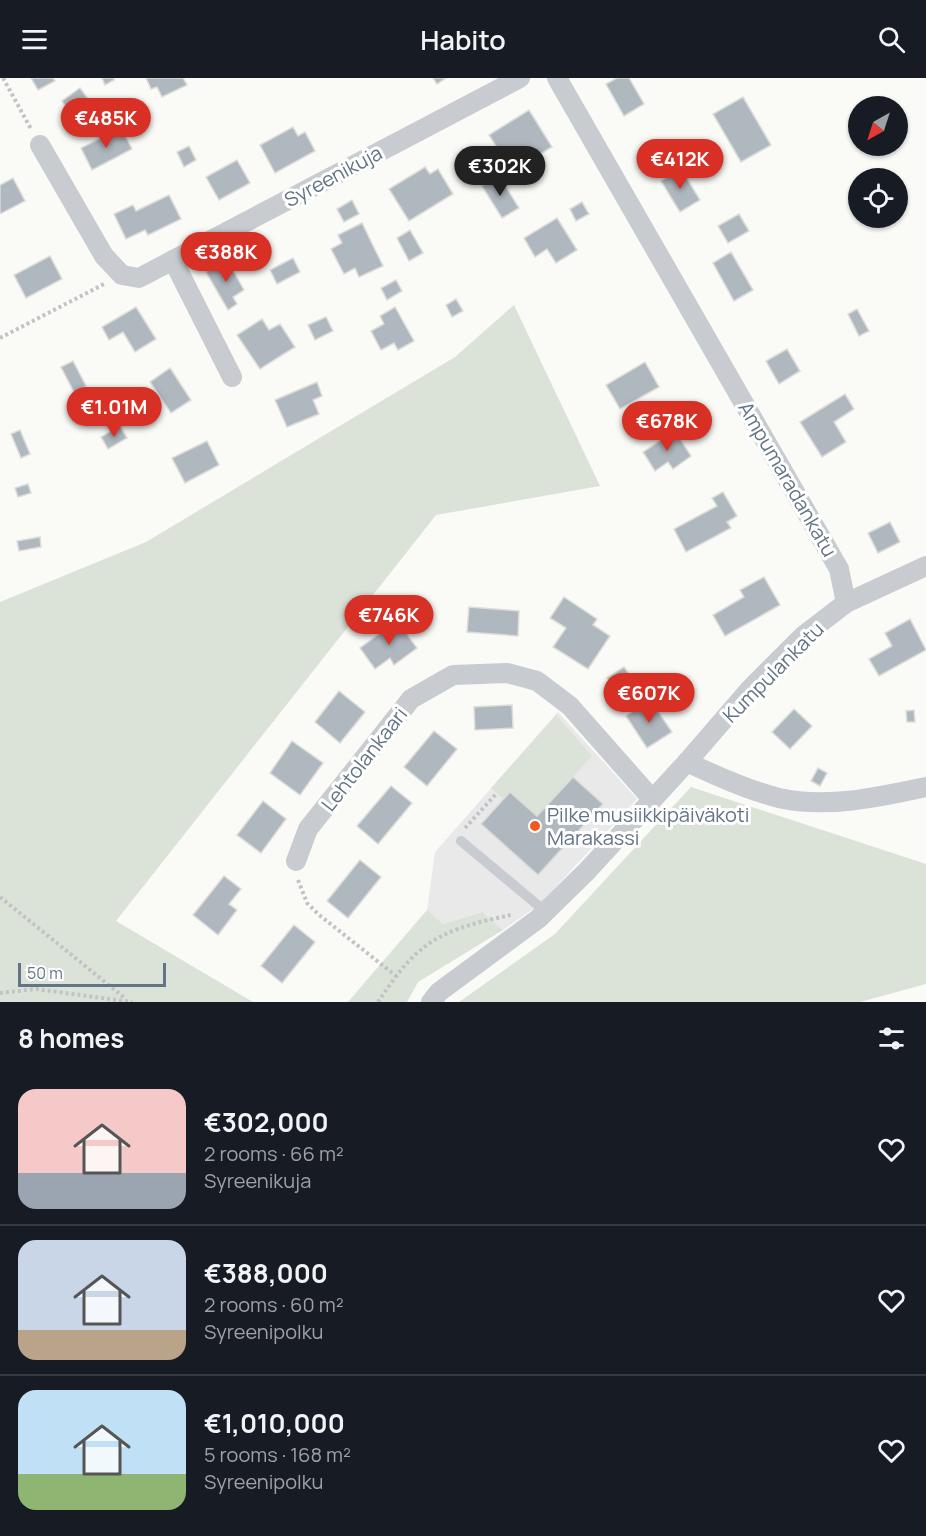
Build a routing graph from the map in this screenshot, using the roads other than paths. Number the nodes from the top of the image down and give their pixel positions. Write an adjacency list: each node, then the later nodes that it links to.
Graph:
1 (520, 78): 4 (street, Syreenikuja)
2 (557, 78): 7 (street, Ampumaradankatu)
3 (40, 145): 4 (street, Syreenikuja)
4 (173, 260): 5 (street)
5 (232, 377)
6 (926, 566): 7 (street, Kumpulankatu)
7 (846, 603): 8 (street, Kumpulankatu)
8 (687, 762): 9 (street); 10 (street, Kumpulankatu)
9 (926, 787)
10 (652, 799): 12 (street, Lehtolankaari); 13 (street, Kumpulankatu)
11 (460, 841): 13 (lane)
12 (296, 861)
13 (542, 915): 14 (street, Kumpulankatu)
14 (431, 1002)

